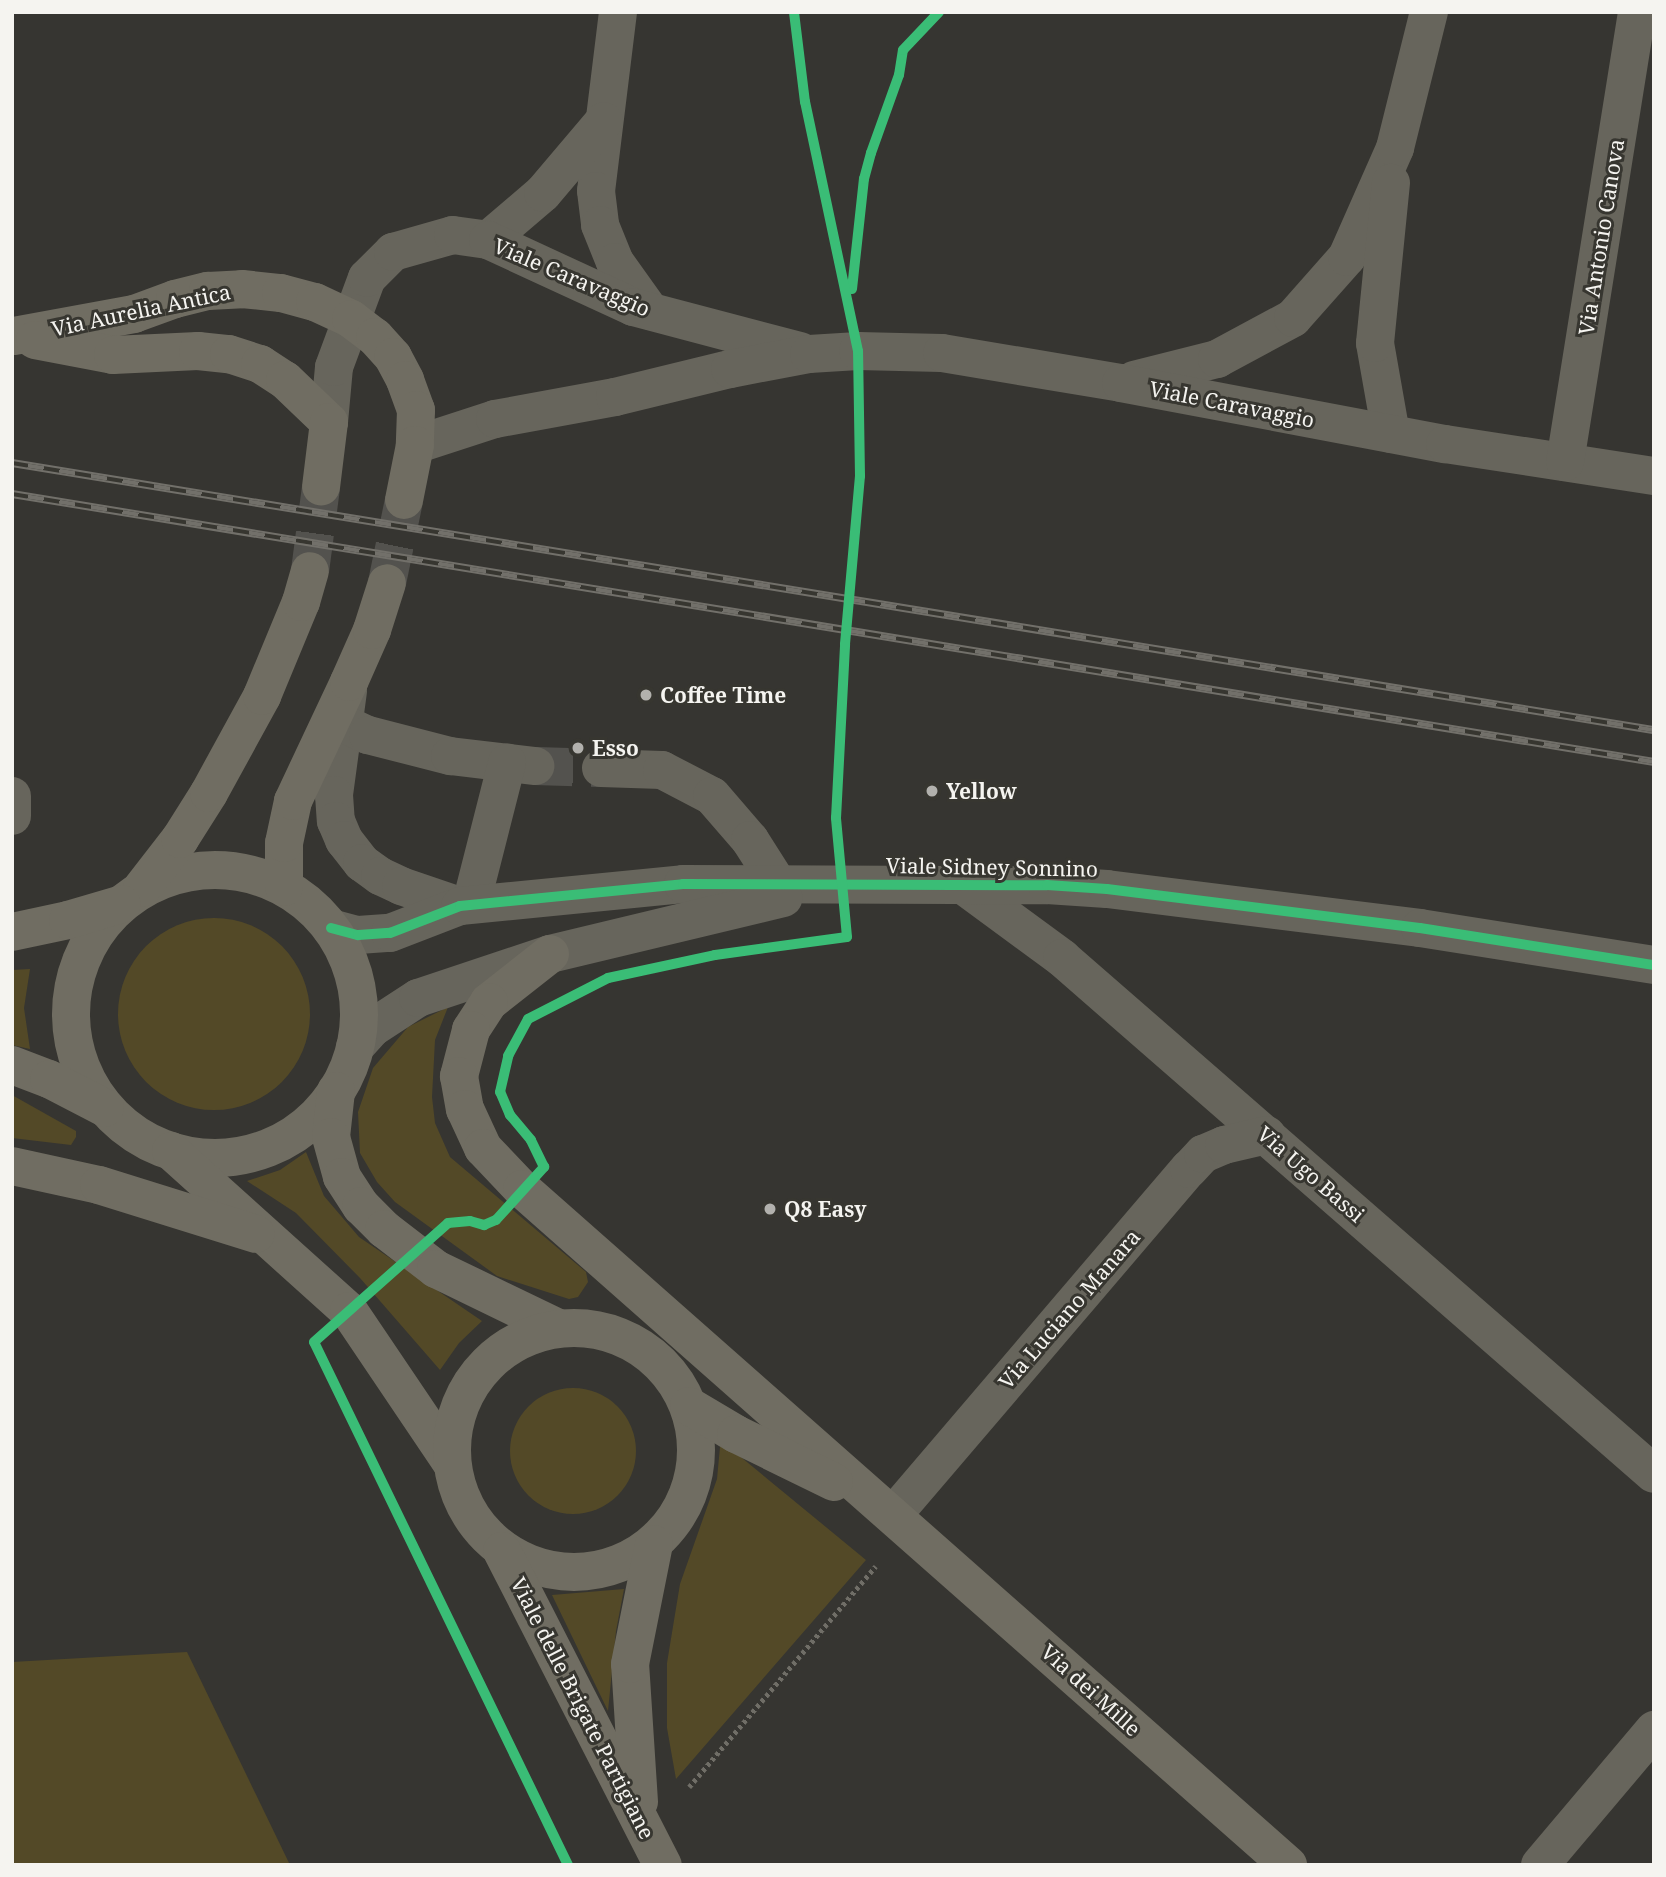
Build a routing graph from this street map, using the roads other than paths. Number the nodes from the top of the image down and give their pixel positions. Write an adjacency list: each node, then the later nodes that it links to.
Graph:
1 (618, 12): 4 (street)
2 (1429, 12): 5 (street)
3 (1637, 12): 15 (street, Via Antonio Canova)
4 (604, 121): 6 (street); 7 (street)
5 (1395, 148): 11 (street); 13 (street)
6 (488, 240): 7 (street, Viale Caravaggio); 8 (street, Viale Caravaggio)
7 (650, 311): 10 (street, Viale Caravaggio)
8 (351, 319): 9 (main road, Via Aurelia Antica); 12 (street, Viale Caravaggio); 14 (main road, Via Aurelia Antica)
9 (13, 336): 12 (main road, Via Aurelia Antica)
10 (809, 354): 11 (street, Viale Caravaggio); 14 (street, Viale Caravaggio)
11 (1121, 383): 13 (street, Viale Caravaggio)
12 (329, 422): 17 (main road)
13 (1391, 434): 15 (street, Viale Caravaggio)
14 (415, 445): 18 (main road, Via Aurelia Antica)
15 (1565, 462): 16 (street, Viale Caravaggio)
16 (1654, 477)
17 (320, 487)
18 (404, 500)
19 (310, 571): 30 (main road)
20 (387, 583): 21 (main road)
21 (349, 682): 22 (street); 29 (main road)
22 (344, 724): 31 (street); 31 (street)
23 (601, 768): 27 (street)
24 (12, 796): 25 (street)
25 (12, 816)
26 (960, 883): 28 (street, Viale Sidney Sonnino); 35 (street, Viale Sidney Sonnino); 40 (street, Via Ugo Bassi)
27 (778, 884): 28 (street, Viale Sidney Sonnino); 31 (street, Viale Sidney Sonnino)
28 (843, 884): 34 (street, Viale Sidney Sonnino)
29 (284, 887): 30 (main road); 32 (main road)
30 (130, 897): 33 (main road); 39 (main road)
31 (465, 905): 32 (street, Viale Sidney Sonnino)
32 (331, 928): 36 (main road)
33 (12, 932)
34 (550, 954): 36 (street, Viale Sidney Sonnino); 48 (main road)
35 (1654, 965)
36 (355, 1048): 38 (main road)
37 (12, 1065): 39 (main road)
38 (336, 1091): 41 (main road); 44 (main road)
39 (105, 1108): 41 (main road)
40 (1267, 1135): 47 (street, Via Ugo Bassi); 48 (street, Via Luciano Manara)
41 (171, 1151): 43 (main road)
42 (12, 1166): 43 (main road)
43 (266, 1237): 46 (main road)
44 (558, 1328): 45 (main road); 46 (main road)
45 (689, 1406): 48 (main road, Via dei Mille); 49 (main road)
46 (451, 1462): 50 (main road)
47 (1654, 1474)
48 (893, 1516): 53 (main road, Via dei Mille)
49 (654, 1544): 50 (main road); 52 (main road)
50 (502, 1551): 52 (main road, Viale delle Brigate Partigiane)
51 (1654, 1730): 54 (street)
52 (651, 1838)
53 (1288, 1865)
54 (1540, 1865)

